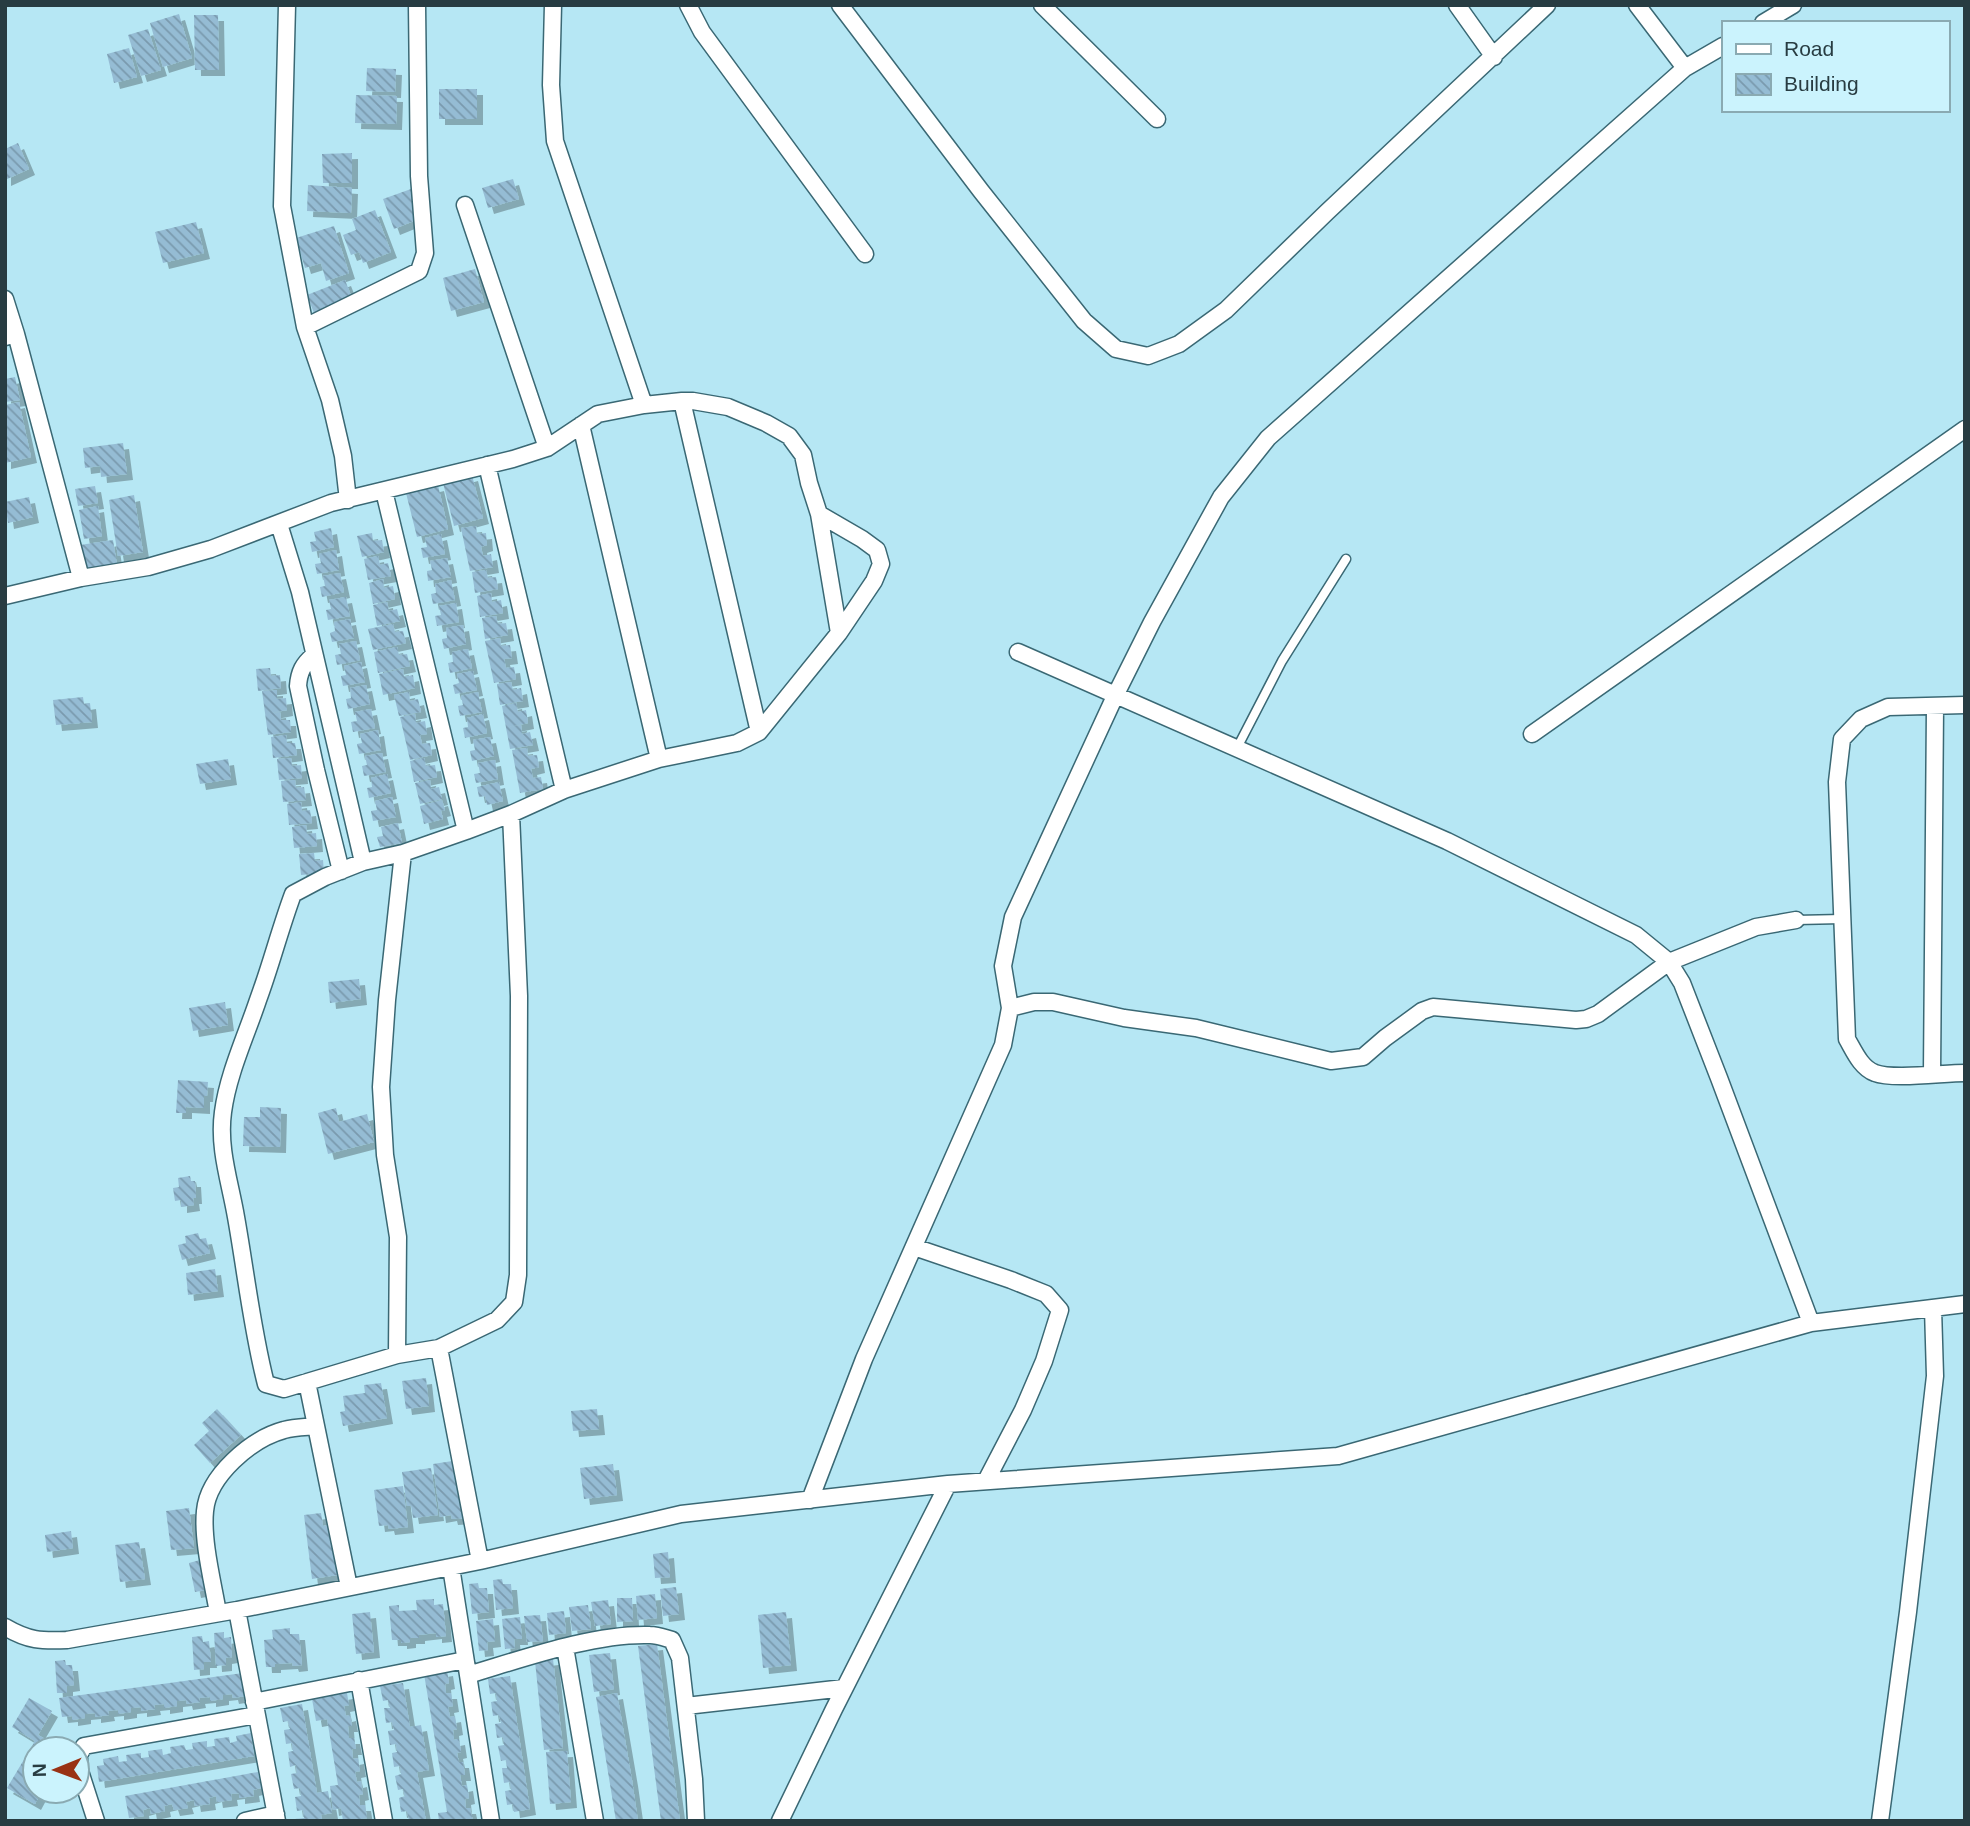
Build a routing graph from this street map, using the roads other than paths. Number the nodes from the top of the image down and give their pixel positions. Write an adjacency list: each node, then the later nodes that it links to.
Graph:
1 (287, 5): 19 (street)
2 (417, 5): 19 (street)
3 (552, 5): 22 (street)
4 (688, 5): 17 (street)
5 (841, 5): 13 (street)
6 (1042, 5): 15 (street)
7 (1457, 5): 13 (street)
8 (1547, 5): 13 (street)
9 (1637, 5): 14 (street)
10 (1793, 5): 11 (street)
11 (1766, 21)
12 (1722, 47): 14 (street)
13 (1494, 57)
14 (1685, 68): 37 (street)
15 (1157, 119)
16 (465, 205): 25 (street)
17 (865, 254)
18 (5, 299): 20 (street)
19 (305, 327): 28 (street)
20 (11, 336): 32 (street)
21 (682, 401): 22 (street); 29 (street); 40 (street)
22 (644, 405): 23 (street)
23 (581, 425): 25 (street); 43 (street)
24 (1965, 429): 41 (street)
25 (547, 448): 26 (street)
26 (487, 465): 27 (street); 44 (street)
27 (384, 491): 28 (street); 46 (street)
28 (348, 500): 30 (street)
29 (819, 514): 34 (street); 34 (street)
30 (279, 524): 32 (street); 36 (street)
31 (1346, 559): 42 (lane)
32 (81, 578): 33 (street)
33 (5, 596)
34 (839, 633): 40 (street)
35 (1018, 652): 37 (street)
36 (314, 655): 48 (street); 49 (street)
37 (1116, 694): 42 (street); 53 (street)
38 (1965, 705): 39 (street)
39 (1935, 706): 50 (street); 54 (street)
40 (759, 732): 43 (street)
41 (1532, 734)
42 (1237, 748): 52 (street)
43 (659, 759): 44 (street)
44 (564, 790): 45 (street)
45 (511, 814): 46 (street); 60 (street)
46 (466, 831): 47 (street)
47 (402, 853): 48 (street); 61 (street)
48 (363, 862): 49 (street)
49 (341, 871): 62 (street)
50 (1842, 919): 51 (lane); 54 (street)
51 (1796, 920): 52 (street)
52 (1670, 961): 53 (street); 59 (street)
53 (1010, 1008): 56 (street)
54 (1932, 1073): 55 (street)
55 (1965, 1073)
56 (914, 1247): 64 (street); 66 (street)
57 (1965, 1304): 58 (street)
58 (1933, 1308): 59 (street); 87 (street)
59 (1811, 1323): 64 (street)
60 (439, 1348): 61 (street); 67 (street)
61 (397, 1355): 62 (street)
62 (307, 1382): 63 (street)
63 (316, 1426): 69 (street); 71 (street)
64 (986, 1481): 65 (street)
65 (948, 1484): 66 (street); 76 (street)
66 (810, 1500): 67 (street)
67 (480, 1561): 68 (street)
68 (451, 1567): 69 (street); 74 (street)
69 (349, 1587): 70 (street)
70 (237, 1610): 71 (street); 78 (street)
71 (218, 1613): 72 (street)
72 (5, 1627)
73 (565, 1647): 74 (street); 77 (street); 84 (street)
74 (466, 1667): 75 (street); 83 (street)
75 (359, 1680): 78 (street); 82 (street)
76 (844, 1688): 77 (street); 86 (street)
77 (686, 1706): 85 (street)
78 (255, 1709): 79 (street); 80 (street)
79 (276, 1817): 81 (street)
80 (96, 1821)
81 (245, 1821)
82 (384, 1821)
83 (491, 1821)
84 (595, 1821)
85 (696, 1821)
86 (780, 1821)
87 (1880, 1821)

